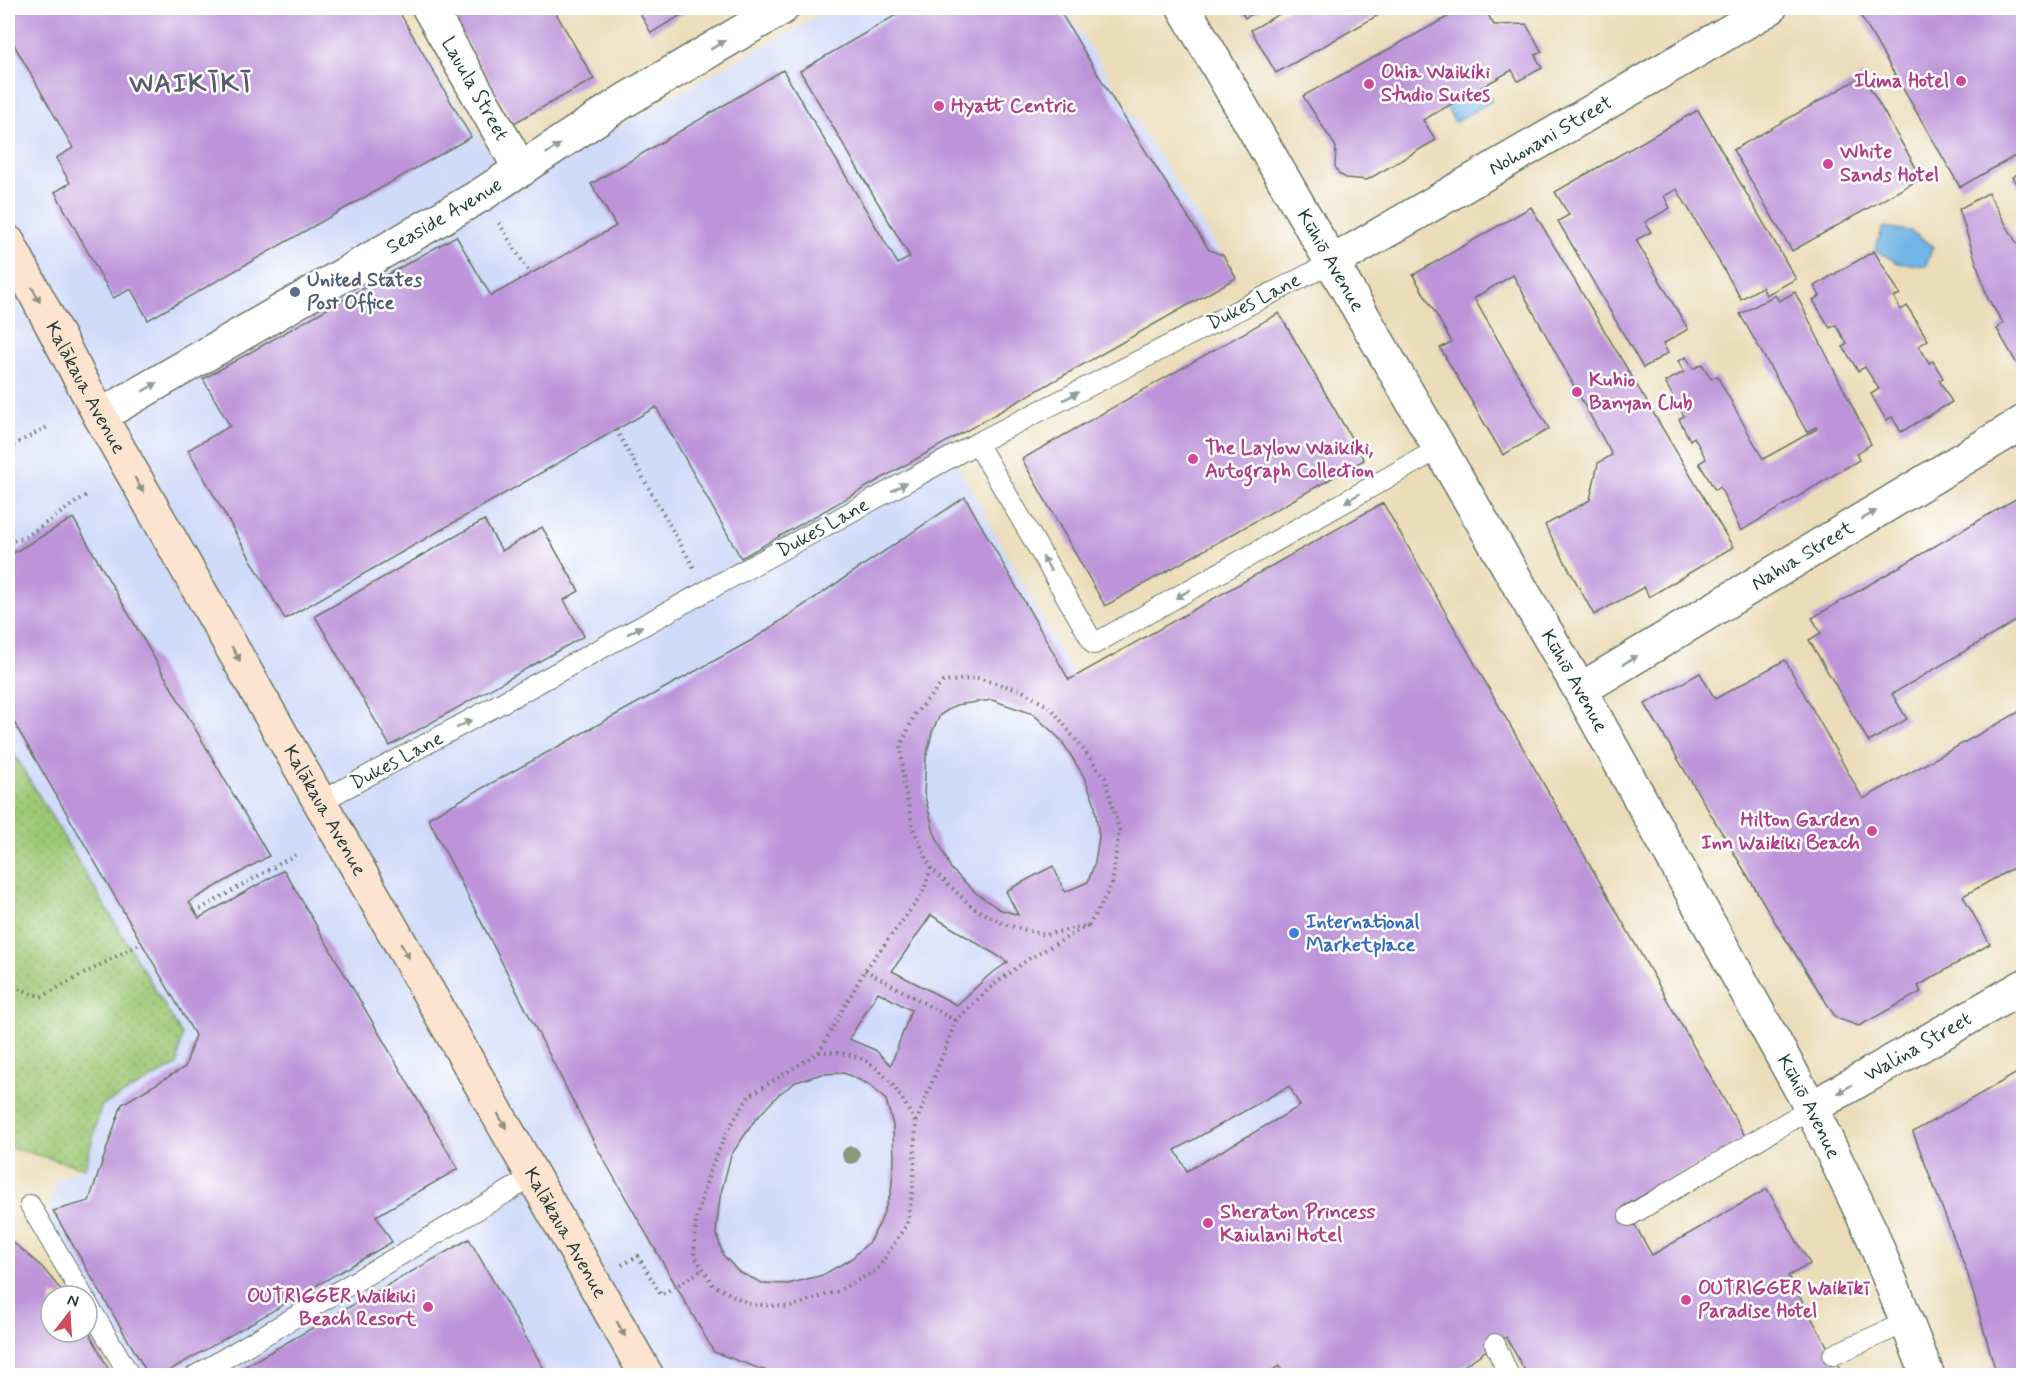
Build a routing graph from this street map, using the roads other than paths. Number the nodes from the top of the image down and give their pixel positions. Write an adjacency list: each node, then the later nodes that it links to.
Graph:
1 (429, 8): 5 (street, Lauula Street)
2 (782, 8): 5 (street, Seaside Avenue, one-way to 2)
3 (1184, 8): 7 (street, Kūhiō Avenue)
4 (1770, 8): 7 (street, Nohonani Street)
5 (521, 170): 8 (street, Seaside Avenue, one-way to 5)
6 (8, 242): 8 (main road, Kalākaua Avenue, one-way to 8)
7 (1331, 263): 10 (lane, Dukes Lane, one-way to 7); 11 (street, Kūhiō Avenue)
8 (100, 416): 13 (main road, Kalākaua Avenue, one-way to 13)
9 (2024, 422): 12 (street, Nahua Street, one-way to 9)
10 (977, 444): 11 (lane, one-way to 10); 13 (lane, Dukes Lane, one-way to 10)
11 (1440, 448): 12 (street, Kūhiō Avenue)
12 (1581, 690): 15 (street, Kūhiō Avenue)
13 (320, 802): 16 (main road, Kalākaua Avenue, one-way to 16)
14 (2022, 982): 15 (street, Walina Street, one-way to 15)
15 (1811, 1108): 18 (lane); 20 (street, Kūhiō Avenue)
16 (534, 1176): 25 (lane); 26 (main road, Kalākaua Avenue, one-way to 26)
17 (30, 1205): 19 (lane)
18 (1629, 1216)
19 (76, 1284)
20 (1907, 1322): 23 (lane); 28 (street, Kūhiō Avenue)
21 (99, 1323): 24 (lane)
22 (1495, 1344): 27 (lane)
23 (1833, 1355)
24 (130, 1376)
25 (195, 1376)
26 (647, 1376)
27 (1509, 1376)
28 (1928, 1376)

